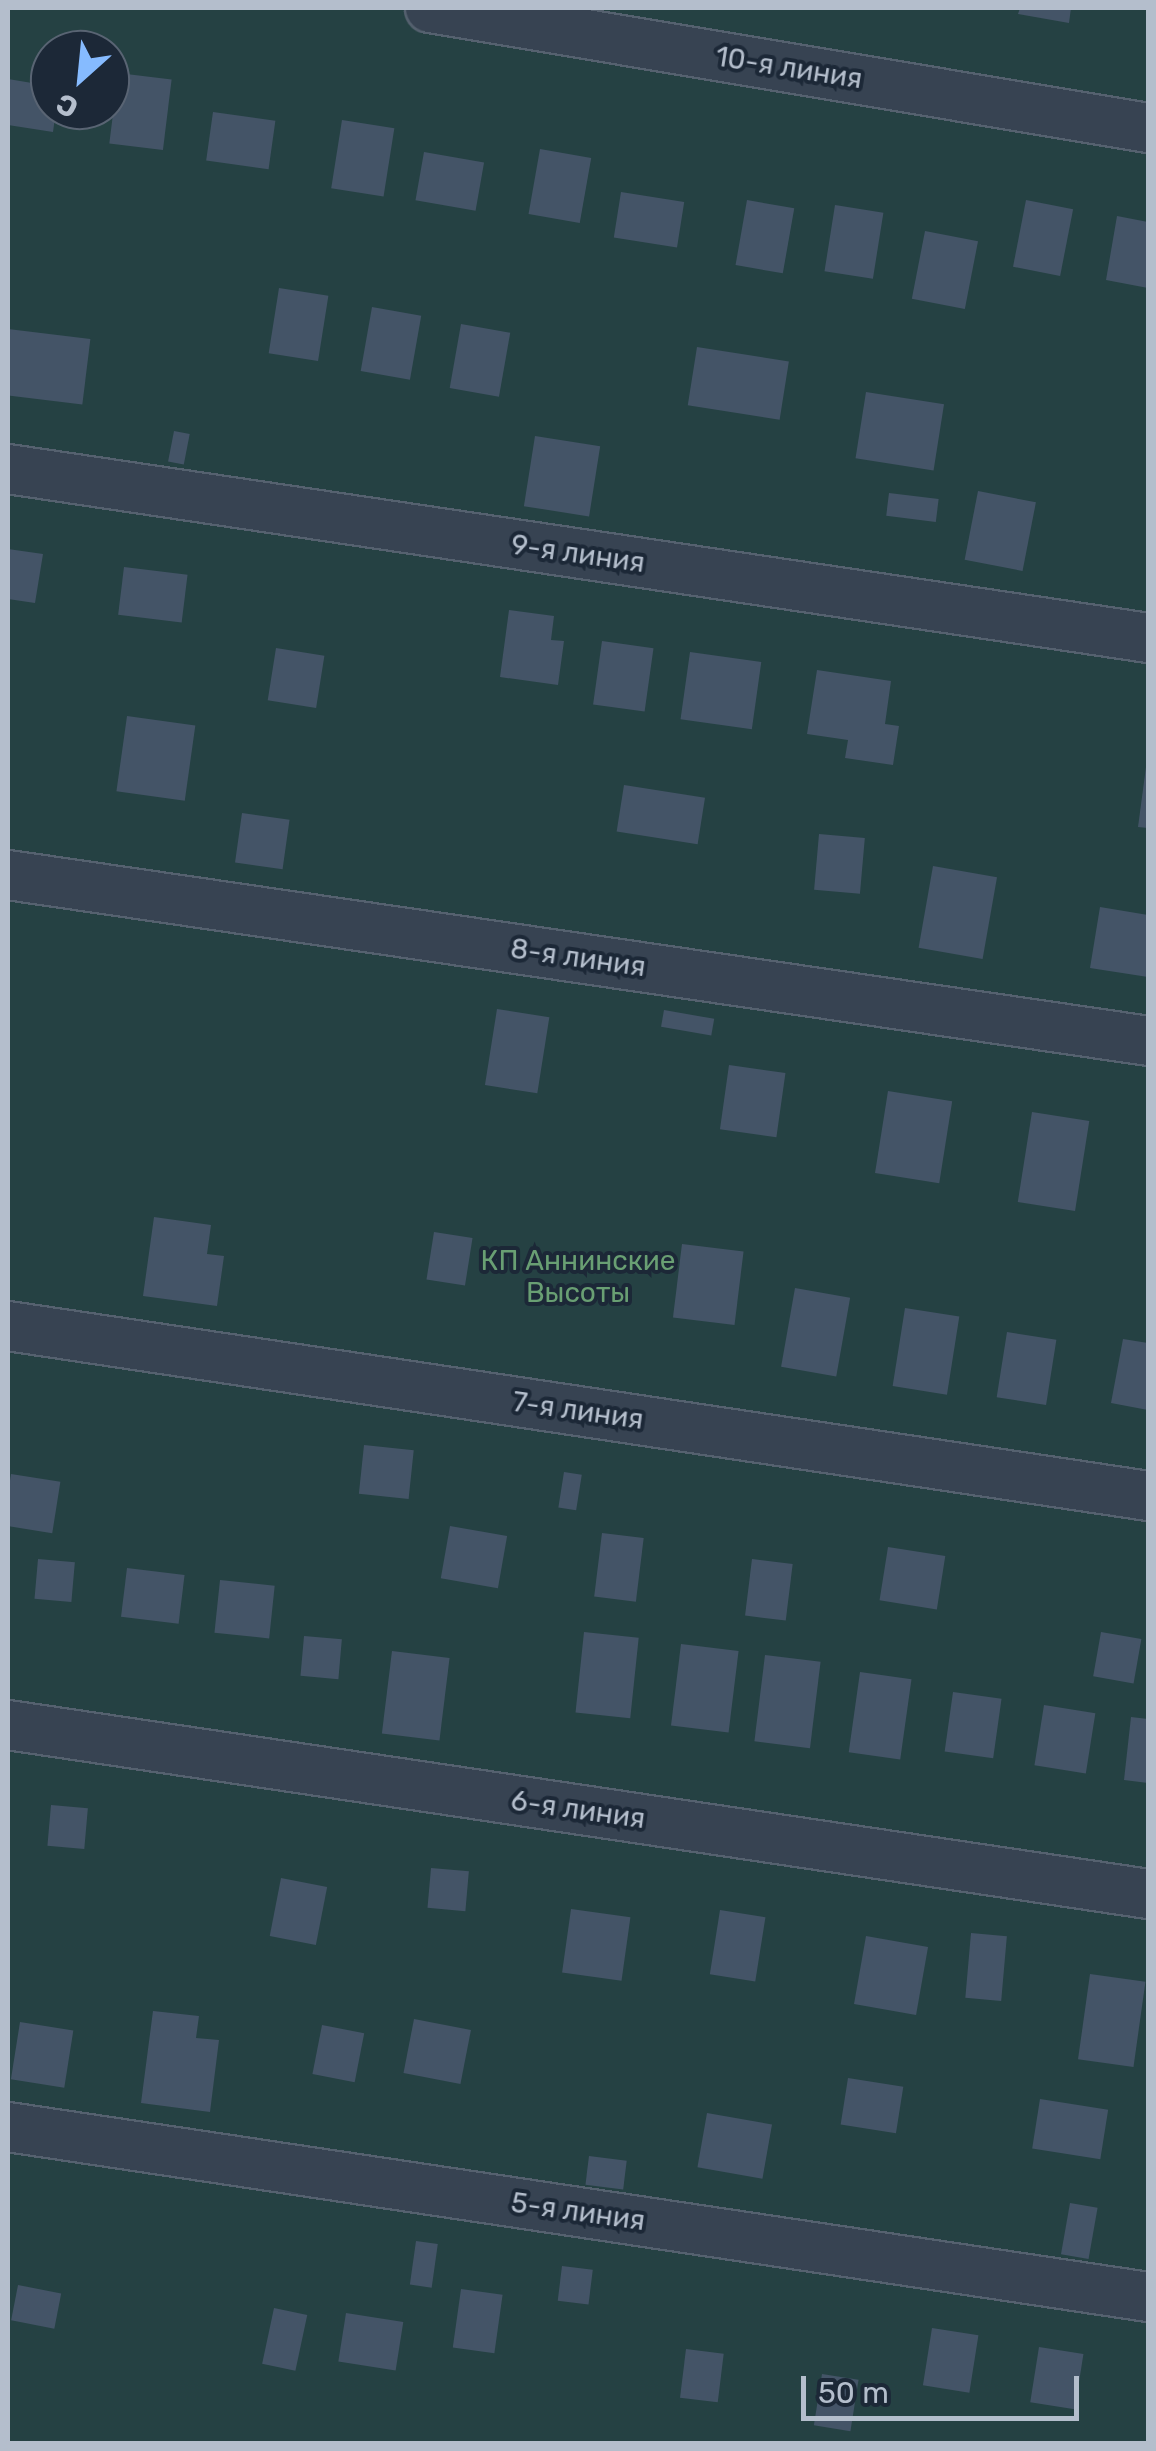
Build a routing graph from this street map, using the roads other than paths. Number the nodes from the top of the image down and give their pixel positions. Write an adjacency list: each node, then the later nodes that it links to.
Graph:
1 (430, 8): 2 (street, 10-я линия)
2 (1148, 128)
3 (8, 470): 4 (street, 9-я линия)
4 (1148, 638)
5 (8, 875): 6 (street, 8-я линия)
6 (1148, 1041)
7 (8, 1326): 8 (street, 7-я линия)
8 (1148, 1496)
9 (8, 1726): 10 (street, 6-я линия)
10 (1148, 1894)
11 (8, 2126): 12 (street, 5-я линия)
12 (1148, 2297)

